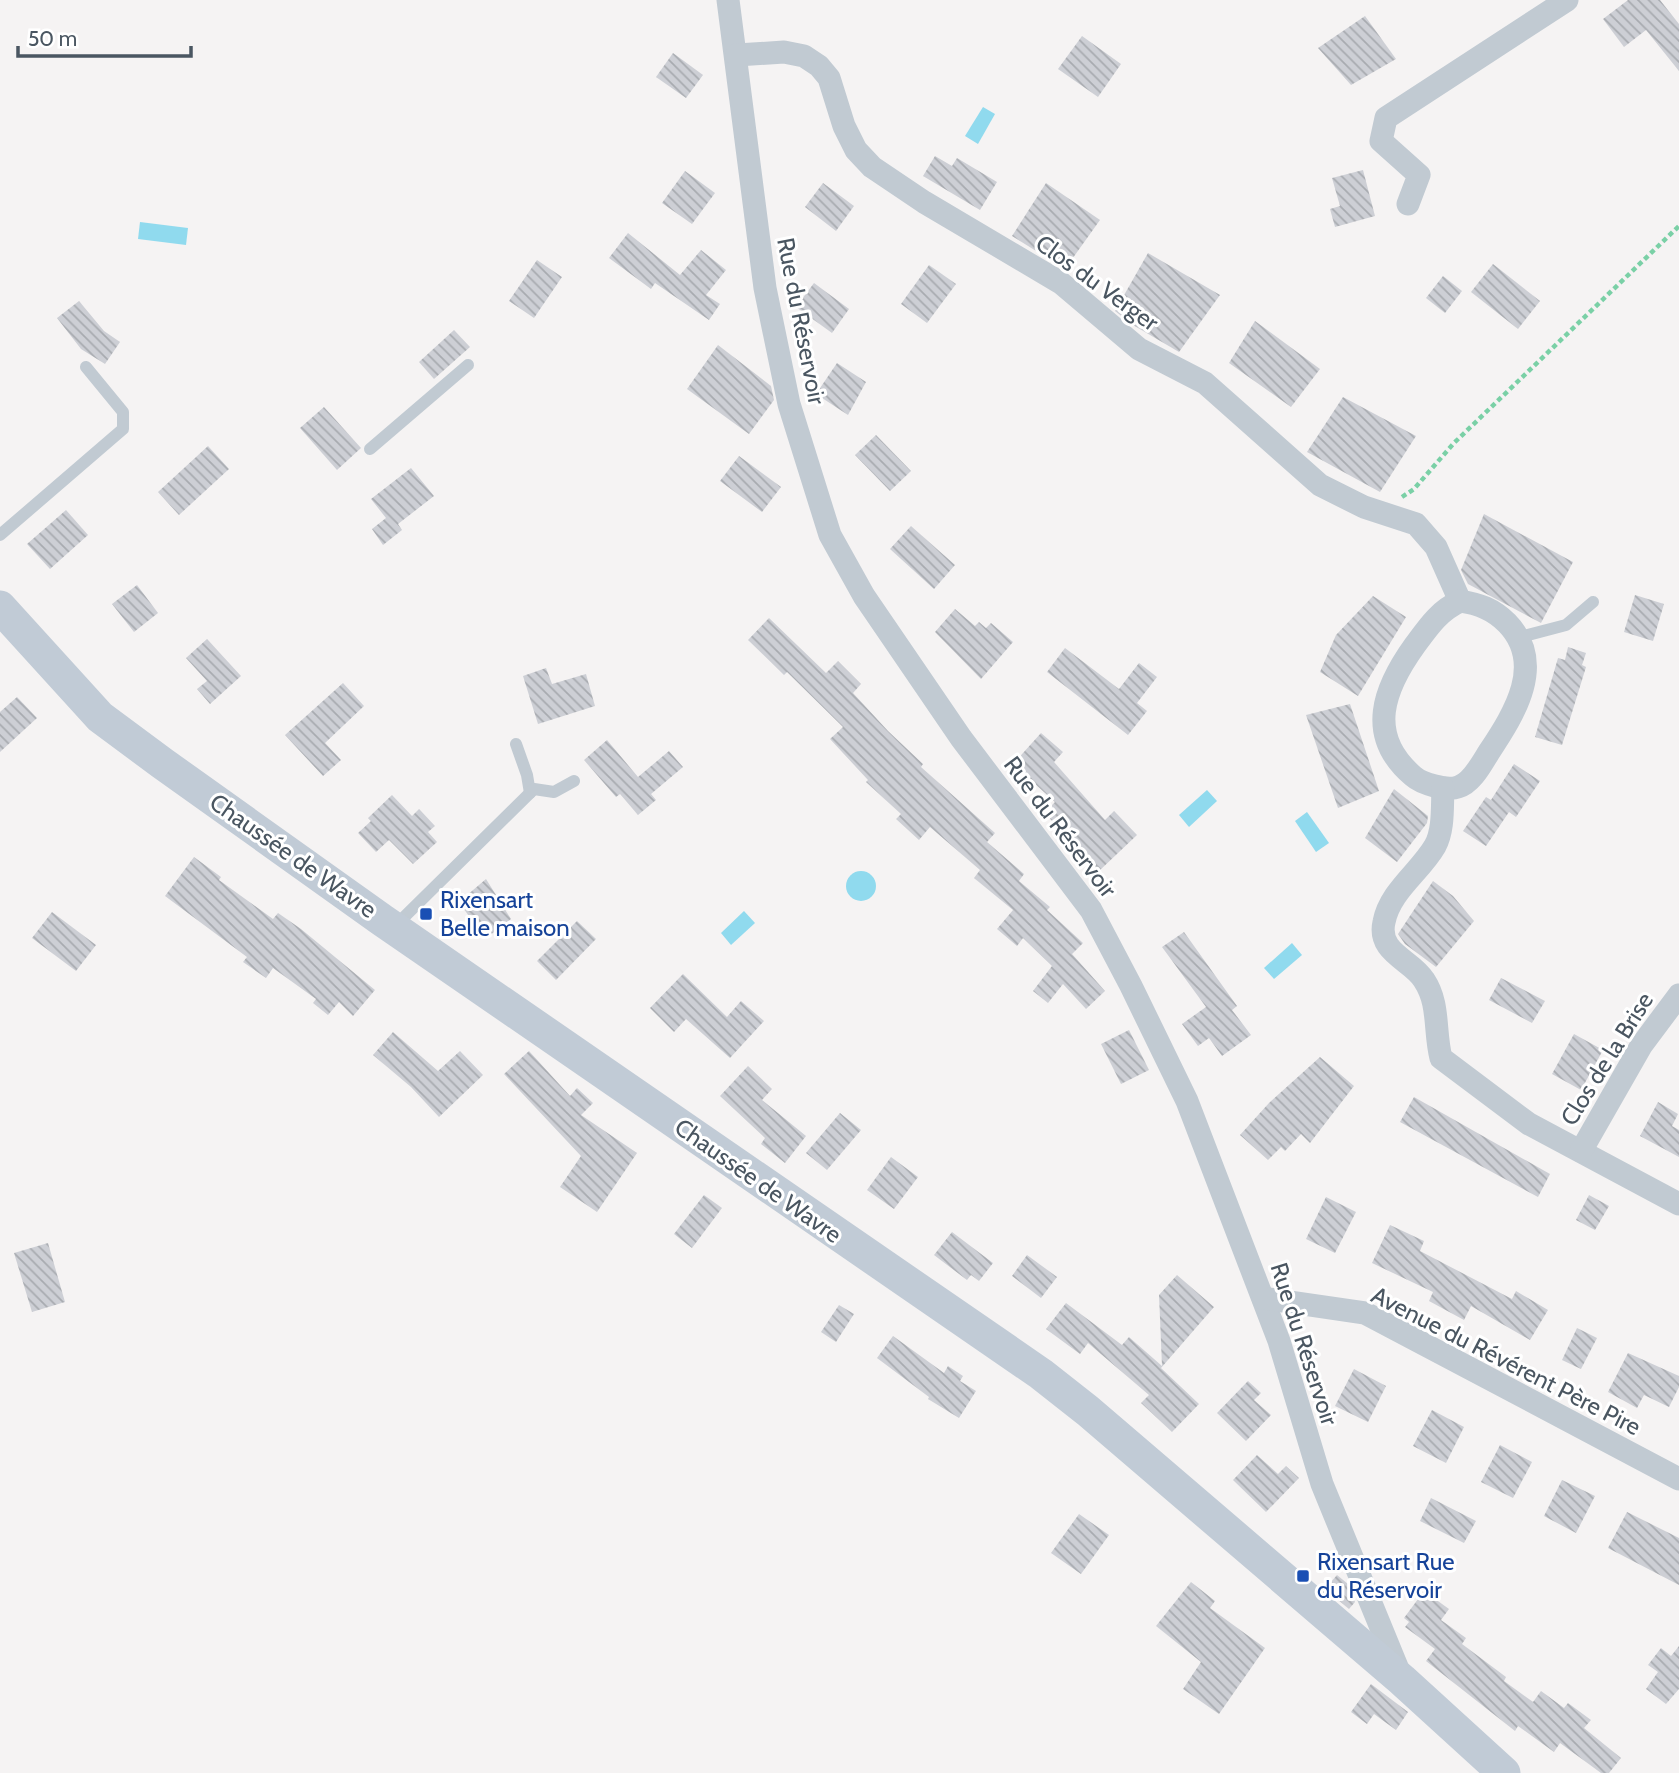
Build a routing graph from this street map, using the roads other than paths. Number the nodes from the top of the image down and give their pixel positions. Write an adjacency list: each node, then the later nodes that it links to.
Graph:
1 (728, 0): 3 (street, Rue du Réservoir)
2 (1567, 0): 4 (street)
3 (737, 55): 9 (street, Clos du Verger); 21 (street, Rue du Réservoir)
4 (1408, 204)
5 (468, 365): 7 (lane)
6 (86, 368): 8 (lane)
7 (370, 449)
8 (0, 535)
9 (1460, 601): 12 (street); 15 (street)
10 (1593, 602): 12 (lane)
11 (0, 607): 17 (street, Chaussée de Wavre)
12 (1520, 637): 15 (street)
13 (516, 744): 16 (lane)
14 (574, 781): 16 (lane)
15 (1443, 788): 19 (street)
16 (530, 793): 17 (lane)
17 (394, 927): 23 (street, Chaussée de Wavre)
18 (1679, 995): 19 (street, Clos de la Brise)
19 (1581, 1151): 20 (street)
20 (1679, 1204)
21 (1263, 1298): 22 (street, Avenue du Révérent Père Pire); 23 (street, Rue du Réservoir)
22 (1676, 1470)
23 (1402, 1681): 24 (street, Chaussée de Wavre)
24 (1504, 1773)

